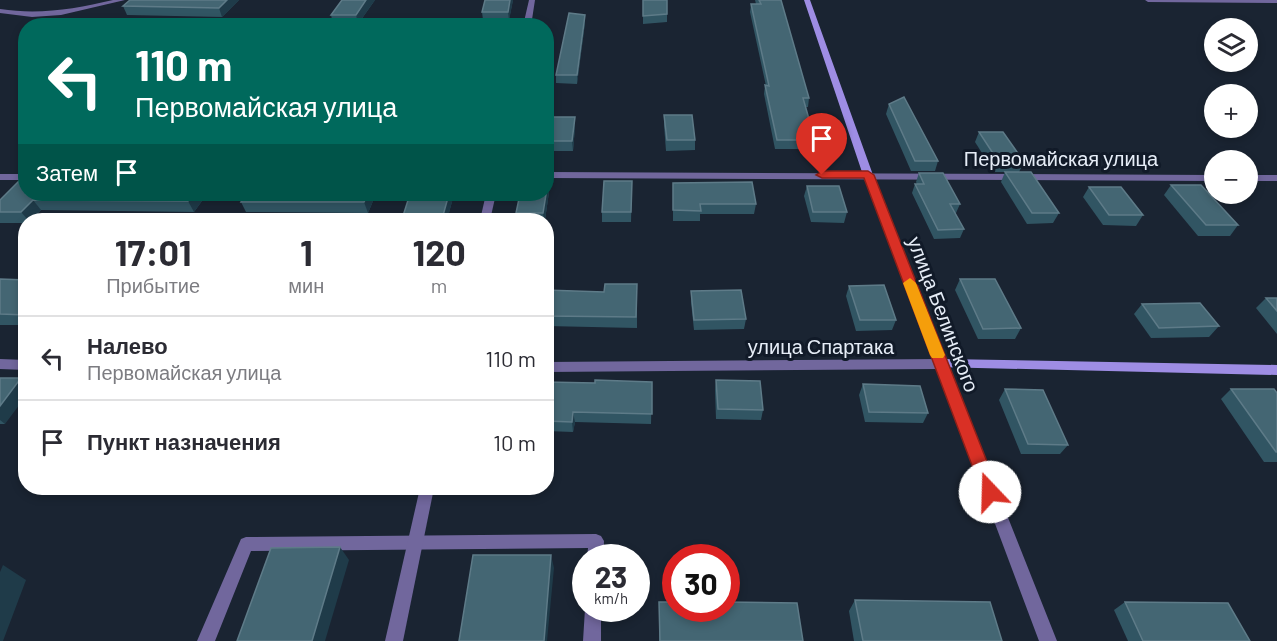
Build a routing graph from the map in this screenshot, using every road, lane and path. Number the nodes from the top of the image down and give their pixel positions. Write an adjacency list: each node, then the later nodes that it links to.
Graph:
1 (122, 0): 6 (street)
2 (532, 0): 7 (street)
3 (807, 0): 9 (street, улица Белинского)
4 (1148, 0): 5 (street)
5 (1277, 1)
6 (0, 10)
7 (529, 18)
8 (554, 175): 9 (street, Первомайская улица)
9 (868, 175): 12 (street, Первомайская улица); 16 (street, улица Белинского)
10 (0, 177): 11 (street)
11 (18, 177)
12 (1204, 178)
13 (1258, 178): 14 (street)
14 (1277, 178)
15 (0, 364): 17 (street)
16 (941, 364): 18 (street, улица Спартака); 19 (street, улица Спартака); 27 (street, улица Белинского)
17 (18, 365)
18 (554, 368)
19 (1277, 370)
20 (425, 495): 21 (street)
21 (415, 542): 22 (street); 24 (street); 25 (street)
22 (596, 544)
23 (593, 622): 26 (street)
24 (206, 641)
25 (394, 641)
26 (592, 641)
27 (1048, 641)

